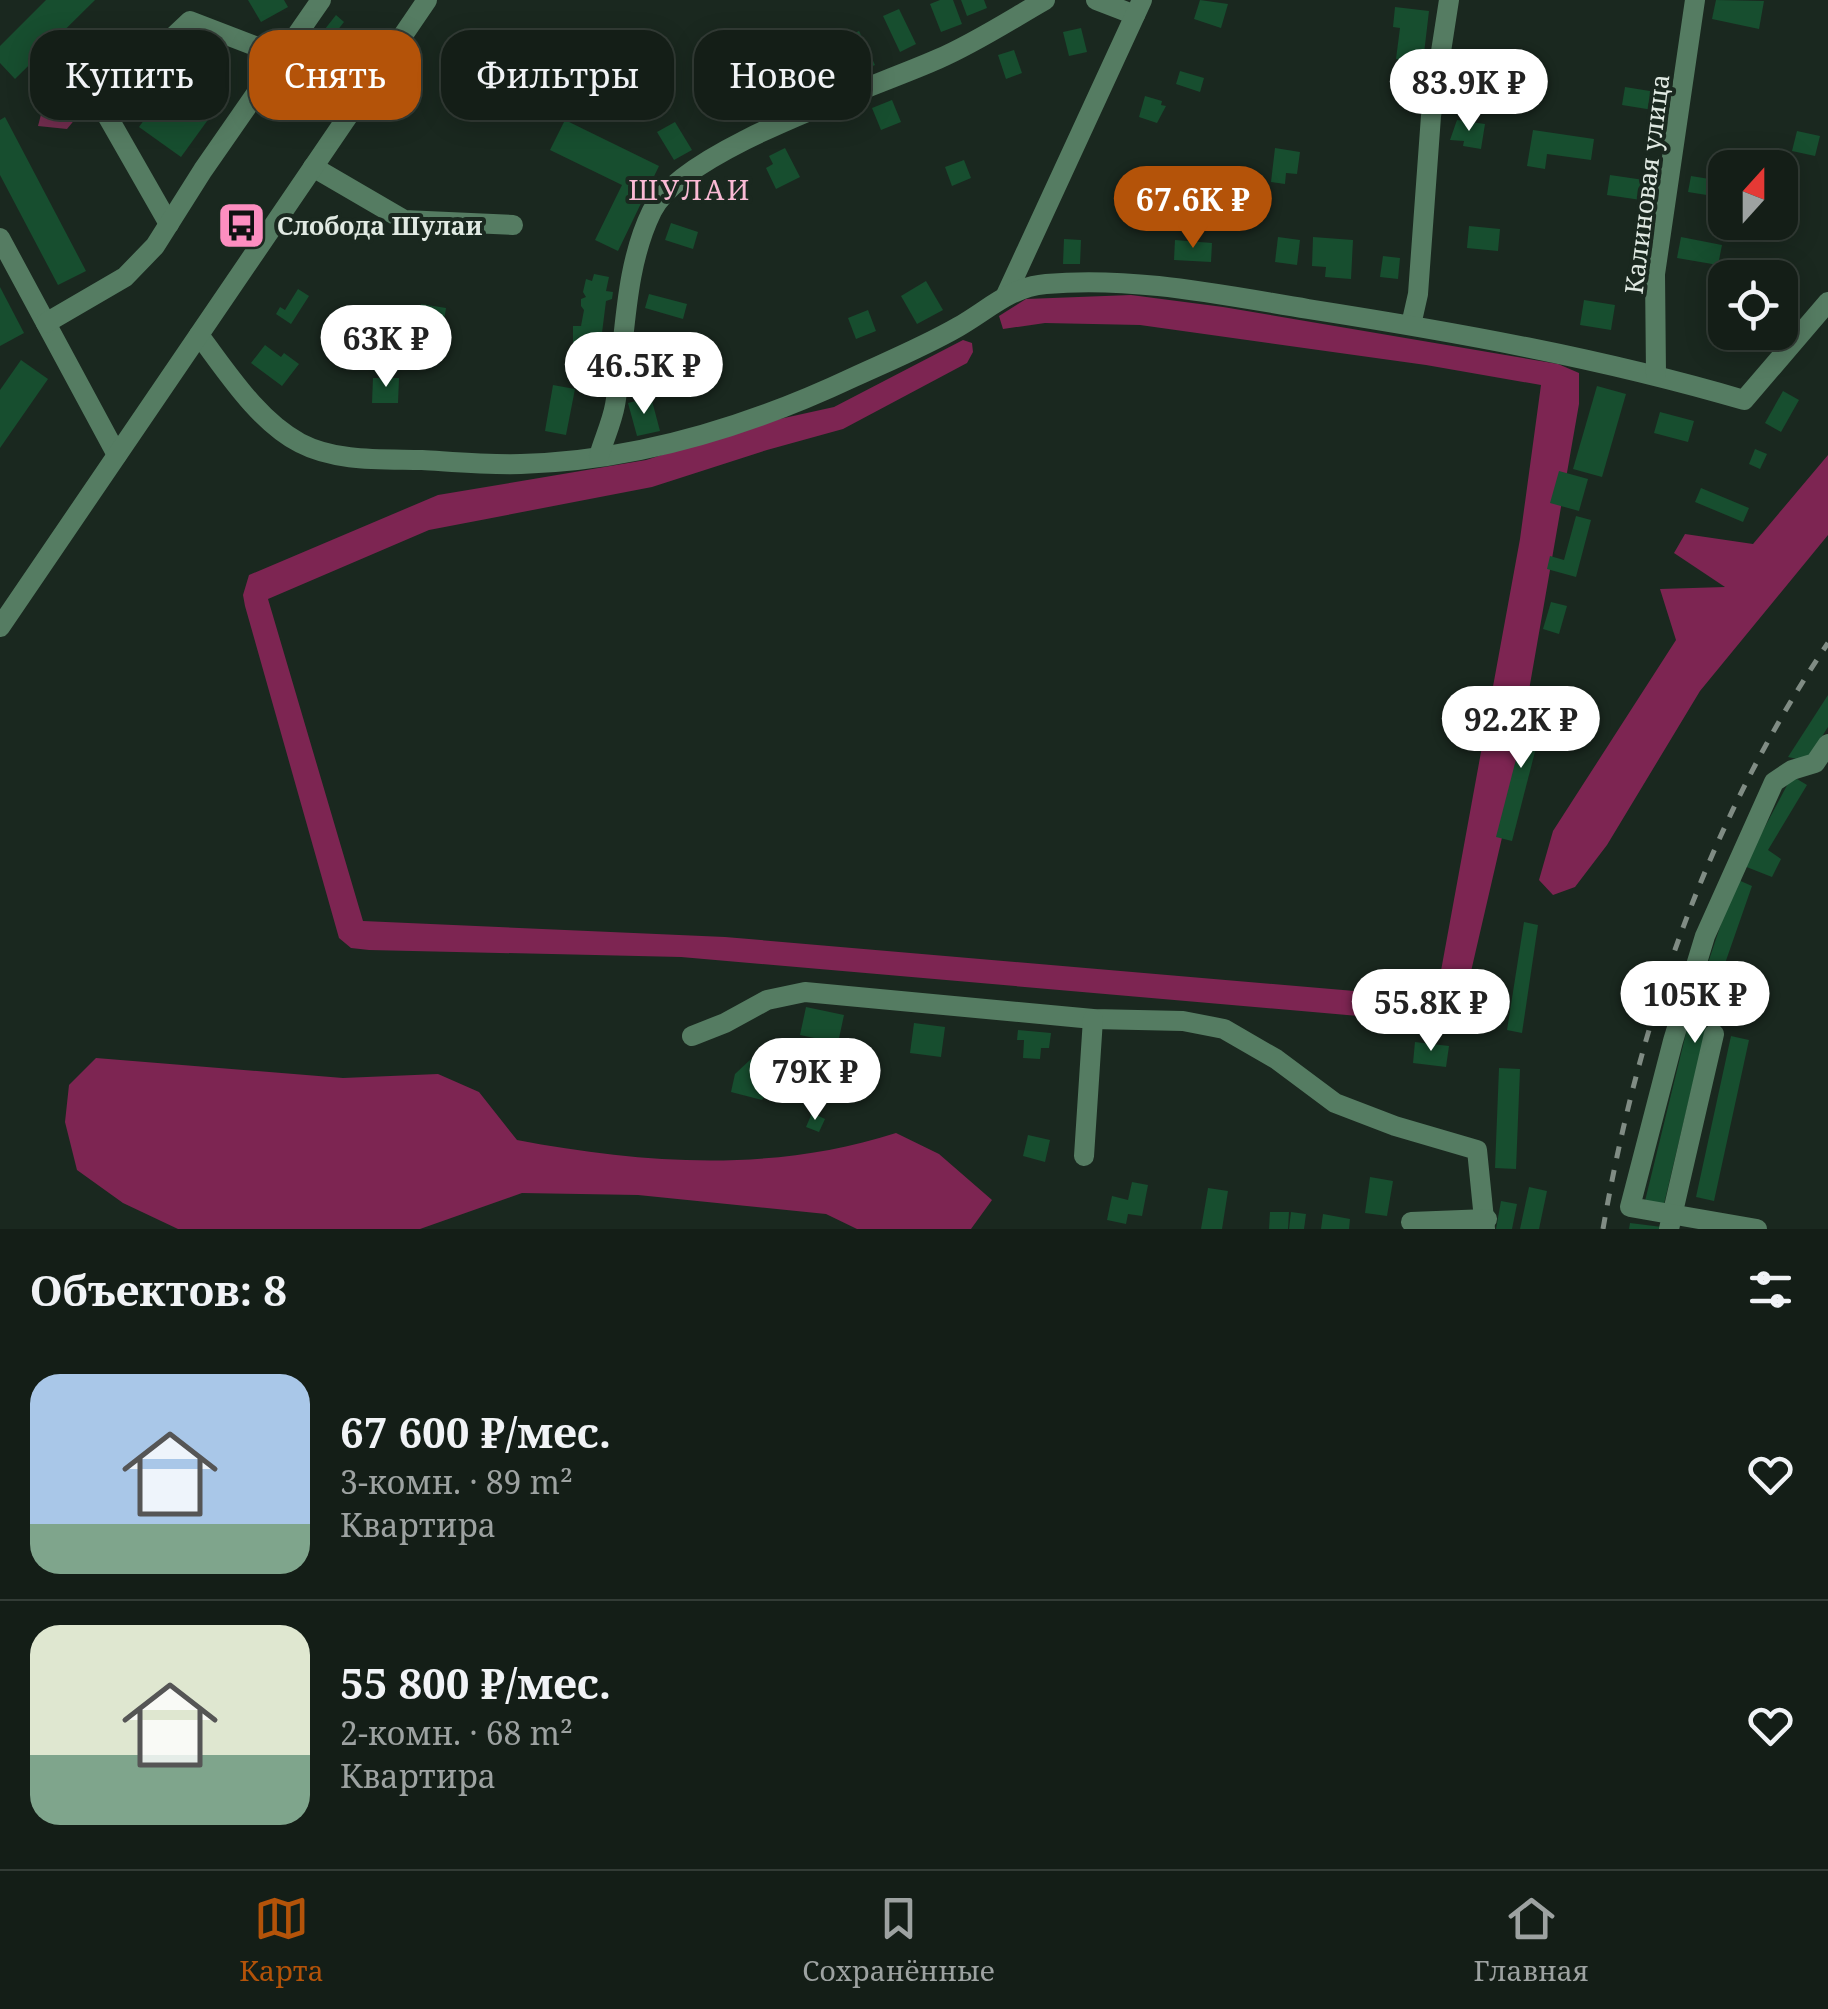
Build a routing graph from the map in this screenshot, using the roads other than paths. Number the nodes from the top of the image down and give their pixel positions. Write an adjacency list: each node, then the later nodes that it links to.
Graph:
1 (320, 0): 8 (street)
2 (427, 0): 11 (street)
3 (1045, 0): 22 (street)
4 (1096, 0): 7 (street)
5 (1449, 0): 18 (street)
6 (1695, 0): 20 (street, Калиновая улица)
7 (1139, 8): 15 (street)
8 (300, 30)
9 (249, 43): 12 (street)
10 (249, 105): 12 (street)
11 (312, 167): 13 (street); 19 (street)
12 (169, 224): 17 (street)
13 (513, 225)
14 (0, 238): 17 (street)
15 (1006, 295): 18 (street); 22 (street)
16 (1828, 302): 20 (street)
17 (46, 323): 21 (street)
18 (1411, 325): 20 (street)
19 (199, 335): 21 (street); 22 (street)
20 (1656, 374)
21 (117, 455): 23 (street)
22 (599, 456)
23 (0, 627)
24 (1828, 744): 29 (street)
25 (1093, 1019): 27 (street); 28 (street); 31 (street)
26 (1714, 1034): 29 (street)
27 (692, 1036)
28 (1084, 1156)
29 (1670, 1221): 32 (street)
30 (1411, 1222): 31 (street)
31 (1486, 1224)
32 (1716, 1225): 33 (street)
33 (1757, 1229)

